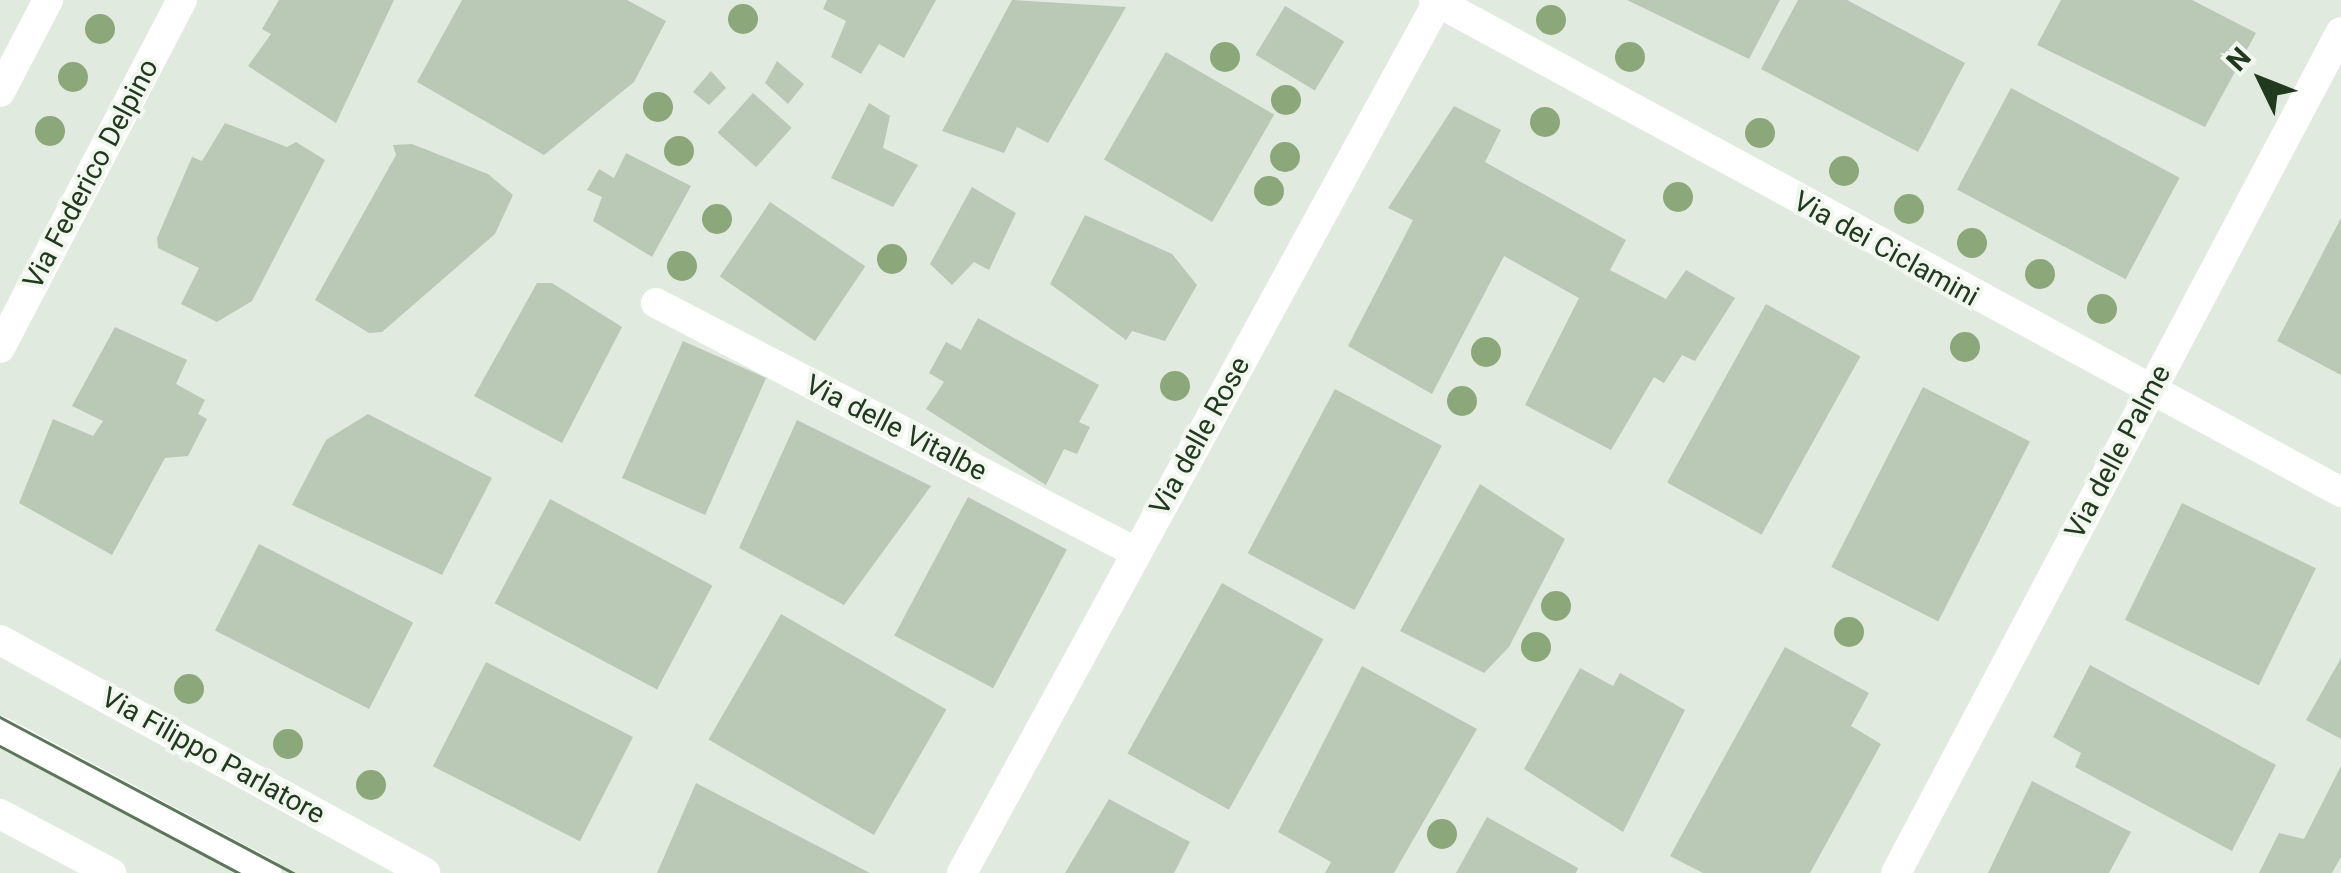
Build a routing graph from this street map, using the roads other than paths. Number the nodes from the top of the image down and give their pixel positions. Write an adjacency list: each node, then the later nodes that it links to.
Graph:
1 (48, 0): 5 (street)
2 (182, 0): 7 (street, Via Federico Delpino)
3 (1437, 1): 8 (street, Via dei Ciclamini); 10 (street, Via delle Rose)
4 (2341, 32): 8 (street, Via delle Palme)
5 (0, 92)
6 (656, 303): 10 (street, Via delle Vitalbe)
7 (0, 348)
8 (2150, 392): 9 (street, Via dei Ciclamini); 18 (street, Via delle Palme)
9 (2341, 492)
10 (1137, 552): 17 (street, Via delle Rose)
11 (0, 640): 16 (street, Via Filippo Parlatore)
12 (0, 731): 15 (street)
13 (0, 814): 14 (street)
14 (110, 873)
15 (266, 873)
16 (426, 873)
17 (962, 873)
18 (1896, 873)

